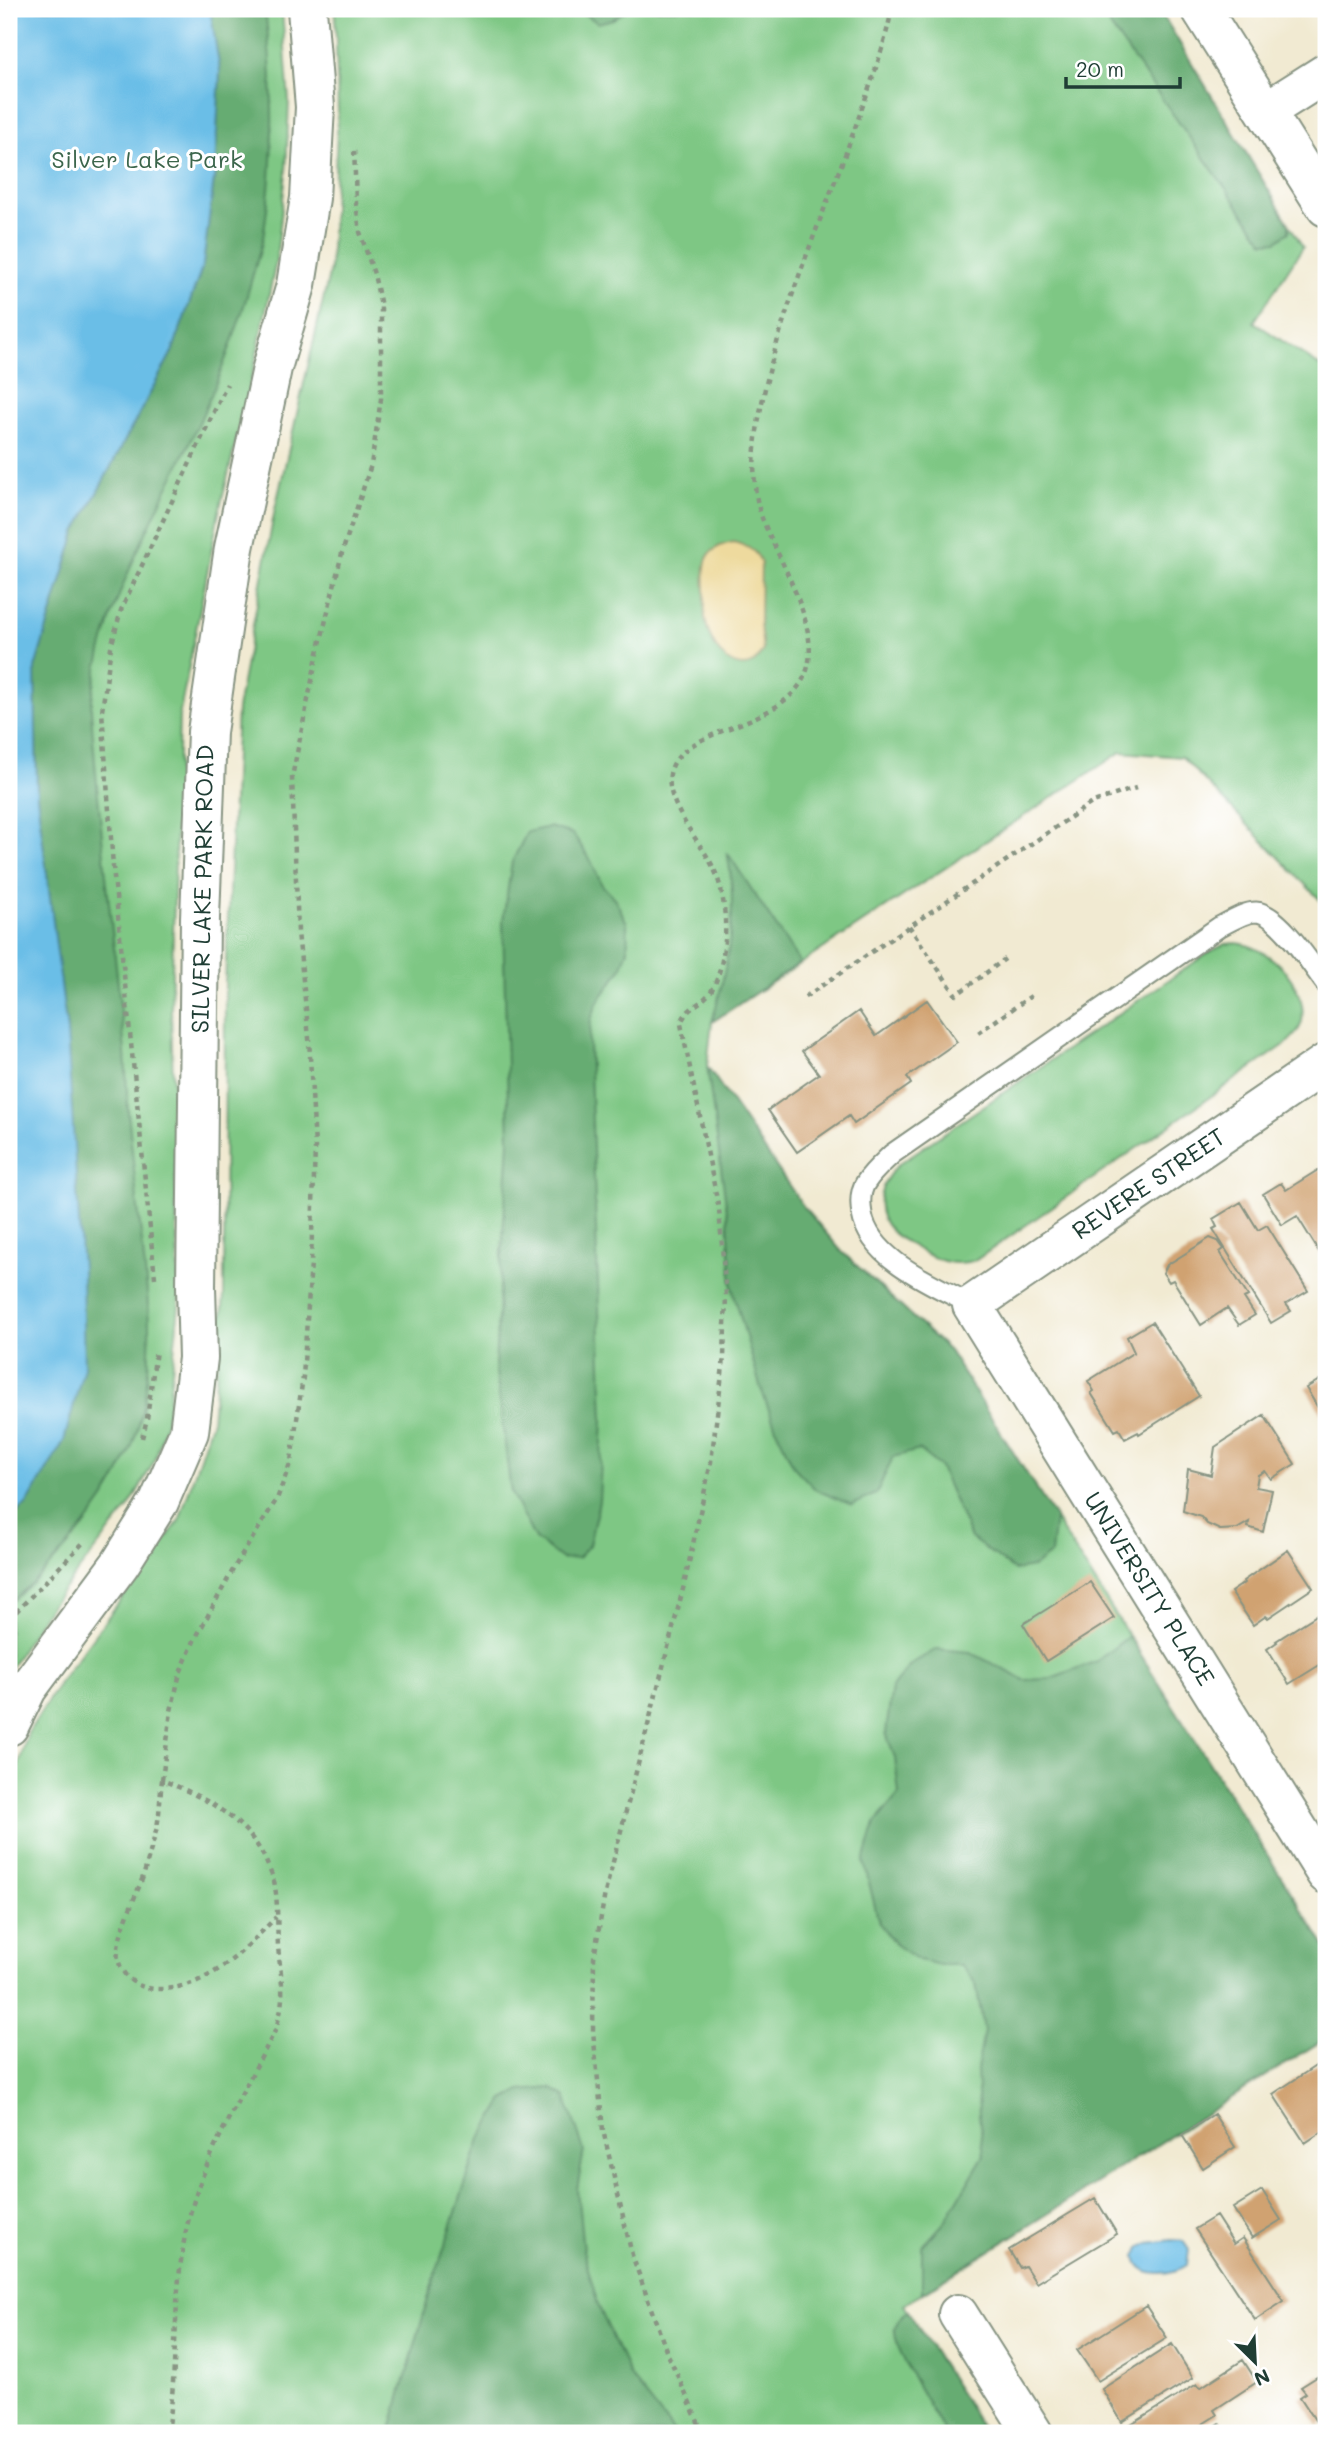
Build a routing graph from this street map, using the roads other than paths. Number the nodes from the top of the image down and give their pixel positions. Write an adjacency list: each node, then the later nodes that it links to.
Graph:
1 (307, 9): 9 (street, SILVER LAKE PARK ROAD)
2 (1201, 9): 4 (street)
3 (1326, 73): 4 (street)
4 (1266, 111): 5 (street)
5 (1326, 207)
6 (1326, 984): 8 (lane)
7 (1326, 1063): 8 (street, REVERE STREET)
8 (972, 1305): 10 (street, UNIVERSITY PLACE)
9 (9, 1726)
10 (1326, 1874)
11 (958, 2314): 12 (street)
12 (1033, 2433)

